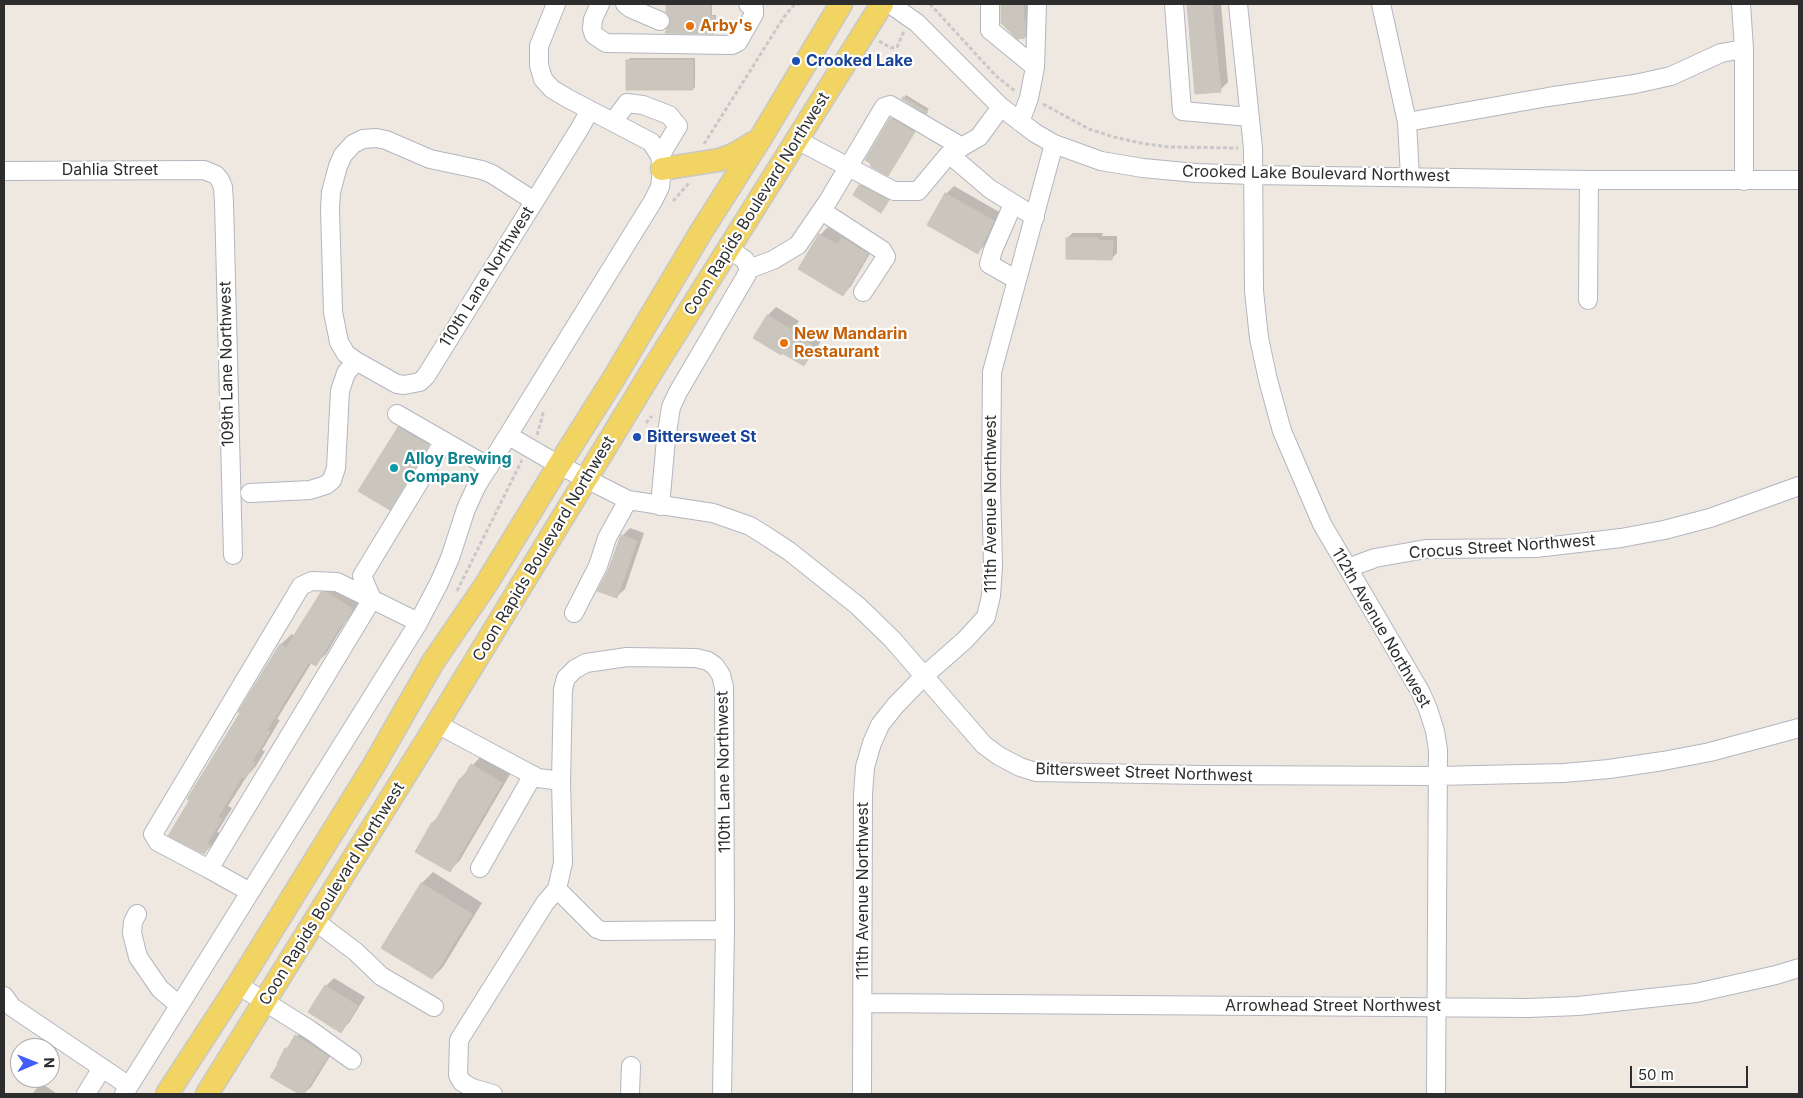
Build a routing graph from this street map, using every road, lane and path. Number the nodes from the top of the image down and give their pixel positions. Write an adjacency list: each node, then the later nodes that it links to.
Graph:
1 (556, 4): 23 (street)
2 (600, 4): 4 (street)
3 (625, 4): 17 (street)
4 (748, 4)
5 (799, 4): 31 (path)
6 (841, 4): 28 (main road, Coon Rapids Boulevard Northwest)
7 (882, 4): 18 (main road, Coon Rapids Boulevard Northwest)
8 (890, 4): 16 (street, Crooked Lake Boulevard Northwest)
9 (930, 4): 21 (path)
10 (990, 4): 20 (street)
11 (1037, 4): 20 (street)
12 (1174, 4): 24 (street)
13 (1238, 4): 24 (street, 112th Avenue Northwest)
14 (1381, 4): 27 (street)
15 (1742, 4): 19 (street)
16 (910, 18): 18 (path); 22 (street, Crooked Lake Boulevard Northwest)
17 (660, 21)
18 (865, 32): 29 (main road, Coon Rapids Boulevard Northwest)
19 (1744, 49): 27 (street); 42 (street)
20 (1035, 67): 21 (street)
21 (1029, 98): 26 (street); 32 (path)
22 (1001, 107): 26 (street, Crooked Lake Boulevard Northwest); 33 (street)
23 (590, 110): 25 (street); 43 (street, 110th Lane Northwest)
24 (1250, 117): 32 (street, 112th Avenue Northwest)
25 (613, 122): 34 (street); 34 (street)
26 (1020, 122): 30 (street, Crooked Lake Boulevard Northwest)
27 (1407, 122): 39 (street)
28 (760, 139): 34 (main road); 56 (main road, Coon Rapids Boulevard Northwest)
29 (797, 140): 35 (street); 47 (main road, Coon Rapids Boulevard Northwest)
30 (1054, 144): 38 (street, Crooked Lake Boulevard Northwest); 46 (street, 111th Avenue Northwest)
31 (704, 145)
32 (1253, 148): 38 (street, 112th Avenue Northwest)
33 (956, 150): 35 (street); 35 (street); 44 (street)
34 (661, 163): 54 (street)
35 (848, 167): 45 (street)
36 (4, 170): 37 (street, Dahlia Street)
37 (216, 175): 63 (street, 109th Lane Northwest)
38 (1253, 175): 39 (street, Crooked Lake Boulevard Northwest); 64 (street, 112th Avenue Northwest)
39 (1410, 177): 40 (street, Crooked Lake Boulevard Northwest)
40 (1589, 180): 42 (street, Crooked Lake Boulevard Northwest); 51 (street)
41 (1799, 180): 42 (street, Crooked Lake Boulevard Northwest)
42 (1744, 181)
43 (534, 201): 52 (street, 110th Lane Northwest); 52 (street)
44 (1013, 204): 46 (street); 49 (street)
45 (822, 211): 48 (street); 50 (street)
46 (1034, 217): 49 (street, 111th Avenue Northwest)
47 (729, 249): 48 (street); 58 (main road, Coon Rapids Boulevard Northwest)
48 (749, 269): 62 (street)
49 (1017, 280): 68 (street, 111th Avenue Northwest)
50 (863, 292)
51 (1588, 300)
52 (356, 361): 60 (street)
53 (397, 414): 55 (street)
54 (509, 436): 56 (street, Bittersweet Street Northwest); 57 (street)
55 (444, 441): 57 (street); 65 (street)
56 (559, 465): 58 (street, Bittersweet Street Northwest); 82 (main road, Coon Rapids Boulevard Northwest)
57 (489, 467): 67 (street)
58 (587, 480): 61 (street, Bittersweet Street Northwest); 69 (main road, Coon Rapids Boulevard Northwest)
59 (1799, 486): 64 (street, Crocus Street Northwest)
60 (250, 493)
61 (628, 500): 62 (street, Bittersweet Street Northwest); 66 (street)
62 (660, 506): 68 (street, Bittersweet Street Northwest)
63 (233, 555)
64 (1348, 568): 72 (street, 112th Avenue Northwest)
65 (372, 599): 67 (street); 75 (street); 75 (street)
66 (574, 613)
67 (418, 622): 77 (street)
68 (924, 676): 72 (street, Bittersweet Street Northwest); 85 (street, 111th Avenue Northwest)
69 (437, 724): 71 (street); 79 (main road, Coon Rapids Boulevard Northwest)
70 (1799, 728): 72 (street, Bittersweet Street Northwest)
71 (533, 775): 73 (street); 74 (street)
72 (1438, 776): 88 (street, 112th Avenue Northwest)
73 (562, 781): 76 (street, 110th Lane Northwest); 80 (street, 110th Lane Northwest)
74 (480, 868)
75 (209, 869): 77 (street)
76 (556, 889): 80 (street); 96 (street, 110th Lane Northwest)
77 (250, 892): 86 (street)
78 (137, 914): 86 (street)
79 (315, 921): 84 (main road, Coon Rapids Boulevard Northwest); 87 (street)
80 (725, 930): 98 (street, 110th Lane Northwest)
81 (1799, 968): 88 (street, Arrowhead Street Northwest)
82 (238, 985): 84 (street); 94 (main road, Coon Rapids Boulevard Northwest)
83 (4, 996): 91 (street)
84 (265, 1002): 89 (street); 95 (main road, Coon Rapids Boulevard Northwest)
85 (862, 1003): 88 (street, Arrowhead Street Northwest); 99 (street, 111th Avenue Northwest)
86 (179, 1006): 92 (street)
87 (434, 1007)
88 (1437, 1007): 100 (street, 112th Avenue Northwest)
89 (352, 1060)
90 (631, 1066): 97 (street)
91 (102, 1068): 92 (street); 93 (street)
92 (126, 1090)
93 (86, 1094)
94 (167, 1094)
95 (207, 1094)
96 (493, 1094)
97 (630, 1094)
98 (722, 1094)
99 (862, 1094)
100 (1436, 1094)

